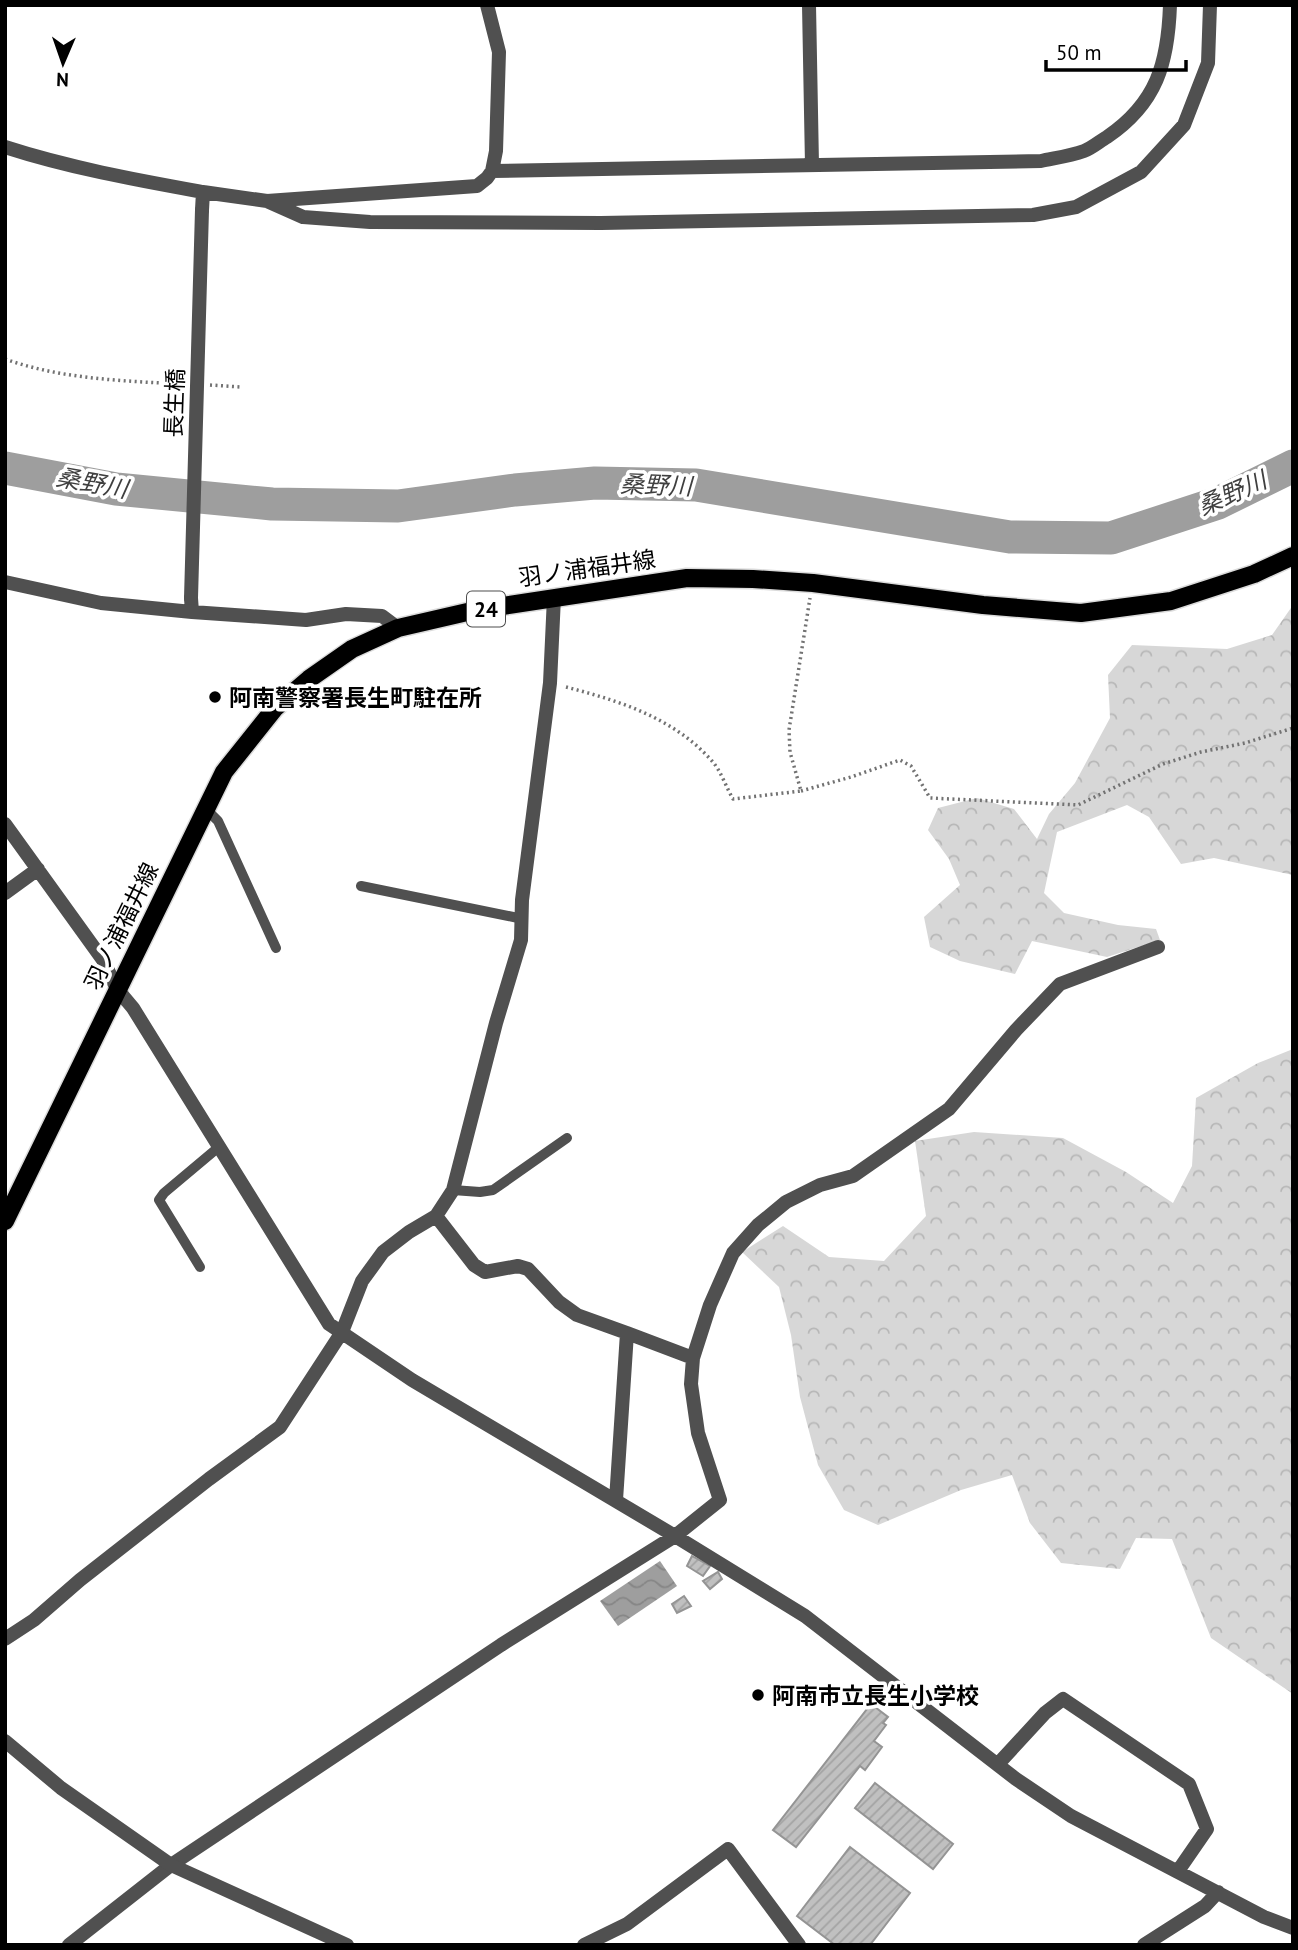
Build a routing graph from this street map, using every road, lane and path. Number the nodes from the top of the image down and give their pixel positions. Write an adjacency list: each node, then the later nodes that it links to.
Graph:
1 (487, 5): 7 (street)
2 (809, 5): 6 (street)
3 (1170, 5): 6 (street)
4 (1210, 5): 9 (street)
5 (5, 147): 8 (street)
6 (812, 165): 7 (street)
7 (492, 171): 9 (street)
8 (204, 192): 9 (street); 18 (street, 長生橋, bridge)
9 (267, 201)
10 (5, 359): 11 (path)
11 (186, 384)
12 (199, 385): 13 (path)
13 (240, 387)
14 (1293, 556): 16 (main road, 羽ノ浦福井線 / 24)
15 (5, 583): 18 (street)
16 (813, 583): 17 (main road, 羽ノ浦福井線 / 24); 22 (path)
17 (554, 597): 19 (main road, 羽ノ浦福井線 / 24); 20 (street)
18 (191, 605): 19 (street)
19 (397, 628): 23 (main road, 羽ノ浦福井線 / 24)
20 (550, 683): 22 (path); 28 (street)
21 (1293, 728): 22 (path)
22 (801, 791)
23 (206, 809): 30 (lane); 31 (main road, 羽ノ浦福井線 / 24)
24 (5, 824): 25 (street)
25 (38, 869): 27 (street); 31 (street)
26 (361, 886): 28 (lane)
27 (5, 893)
28 (523, 919): 34 (street)
29 (1158, 947): 40 (street)
30 (276, 948)
31 (117, 989): 33 (street); 36 (main road, 羽ノ浦福井線 / 24)
32 (567, 1138): 34 (lane)
33 (220, 1146): 37 (lane); 38 (street)
34 (453, 1190): 35 (street)
35 (436, 1216): 38 (street); 39 (street)
36 (5, 1221)
37 (201, 1267)
38 (342, 1332): 41 (street); 43 (street)
39 (627, 1333): 40 (street); 41 (street)
40 (693, 1358): 42 (street)
41 (616, 1500): 42 (street)
42 (675, 1536): 45 (street); 46 (street)
43 (5, 1639)
44 (5, 1741): 46 (street)
45 (998, 1764): 47 (street); 47 (street)
46 (170, 1865): 50 (street); 51 (street)
47 (1178, 1871): 48 (street)
48 (1218, 1892): 49 (street); 54 (street)
49 (1293, 1928)
50 (69, 1945)
51 (347, 1945)
52 (584, 1945): 53 (street)
53 (799, 1945)
54 (1144, 1945)

